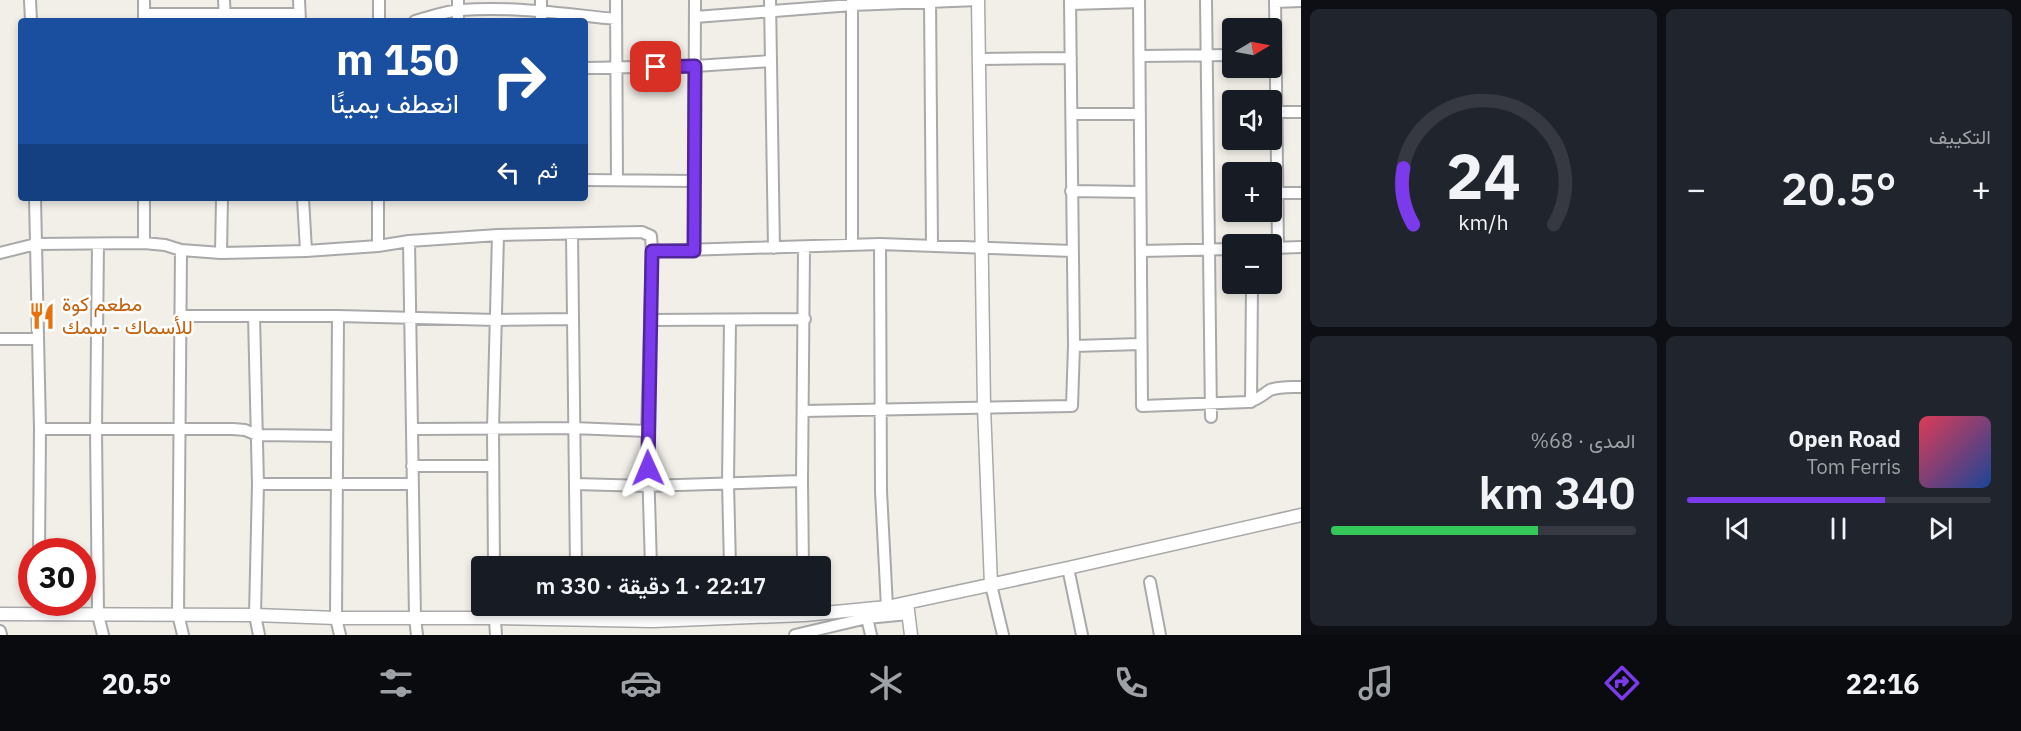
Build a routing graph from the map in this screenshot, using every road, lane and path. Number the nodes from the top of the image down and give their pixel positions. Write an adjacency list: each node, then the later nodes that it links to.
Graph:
1 (30, 0): 21 (street)
2 (144, 0): 19 (street)
3 (224, 0): 22 (street)
4 (299, 0): 23 (street)
5 (379, 0): 24 (street)
6 (616, 0): 27 (street)
7 (695, 0): 20 (street)
8 (978, 0): 10 (street); 32 (street)
9 (1206, 0): 30 (street)
10 (930, 1): 15 (street); 60 (street)
11 (1139, 1): 14 (street); 29 (street)
12 (1275, 1): 13 (street); 26 (street)
13 (1301, 1)
14 (1070, 2): 31 (street)
15 (852, 3): 16 (street); 61 (street)
16 (770, 5): 20 (street); 33 (street)
17 (458, 10): 18 (street); 25 (street)
18 (541, 11): 27 (street)
19 (144, 17): 22 (street)
20 (694, 17): 34 (street)
21 (30, 18)
22 (225, 18): 23 (street)
23 (299, 18)
24 (379, 18)
25 (427, 18)
26 (1275, 18)
27 (615, 19): 35 (street)
28 (1222, 55): 30 (street)
29 (1140, 56): 30 (street); 40 (street)
30 (1206, 56): 68 (street)
31 (1071, 58): 32 (street); 39 (street)
32 (980, 60): 64 (street)
33 (770, 62): 34 (street); 66 (street)
34 (695, 66): 35 (street); 43 (street)
35 (617, 67): 36 (street); 42 (street)
36 (588, 68)
37 (1282, 112): 38 (street)
38 (1301, 112)
39 (1072, 114): 40 (street); 44 (street)
40 (1140, 114): 45 (street)
41 (588, 180): 42 (street)
42 (617, 180): 43 (street)
43 (695, 181): 74 (street)
44 (1071, 191): 45 (street); 71 (street)
45 (1140, 192): 75 (street)
46 (1282, 193): 47 (street)
47 (1301, 193)
48 (35, 201): 57 (street)
49 (144, 201): 56 (street)
50 (222, 201): 77 (street)
51 (303, 201): 72 (street)
52 (378, 201): 62 (street)
53 (572, 234): 54 (street); 73 (street); 83 (street)
54 (498, 236): 55 (street); 85 (street)
55 (409, 241): 62 (street); 82 (street)
56 (144, 243): 58 (street); 70 (street)
57 (36, 244): 58 (street); 76 (street); 89 (street)
58 (98, 244): 103 (street)
59 (880, 244): 60 (street); 61 (street); 96 (street)
60 (932, 244): 64 (street)
61 (852, 245): 63 (street)
62 (378, 246): 72 (street)
63 (804, 247): 66 (street); 84 (street)
64 (982, 247): 71 (street); 95 (street)
65 (1301, 247): 67 (street)
66 (774, 248): 74 (street)
67 (1282, 248)
68 (1209, 249): 69 (street); 75 (street); 94 (street)
69 (1222, 249)
70 (181, 250): 77 (street); 79 (street)
71 (1072, 250): 91 (street)
72 (306, 251): 77 (street)
73 (652, 251): 74 (street); 86 (street)
74 (694, 251)
75 (1141, 251): 90 (street)
76 (0, 253)
77 (221, 253)
78 (1252, 294): 93 (street)
79 (181, 316): 80 (street); 104 (street)
80 (254, 316): 81 (street); 106 (street)
81 (338, 316): 82 (street); 107 (street)
82 (410, 318): 85 (street); 101 (street)
83 (573, 319): 85 (street); 99 (street)
84 (805, 319): 87 (street); 97 (street)
85 (497, 320): 102 (street)
86 (650, 321): 87 (street); 105 (street)
87 (730, 321): 111 (street)
88 (0, 339): 89 (street)
89 (38, 339): 100 (street)
90 (1141, 345): 91 (street); 94 (street)
91 (1074, 346): 95 (street)
92 (1301, 387): 93 (street)
93 (1251, 402): 94 (street)
94 (1211, 404): 98 (street)
95 (984, 407): 96 (street); 126 (street)
96 (880, 408): 97 (street); 127 (street)
97 (803, 411): 110 (street)
98 (1211, 417)
99 (573, 428): 102 (street); 105 (street); 114 (street)
100 (40, 429): 103 (street); 118 (street)
101 (413, 429): 102 (street); 108 (street)
102 (493, 429): 109 (street)
103 (96, 430): 104 (street); 134 (street)
104 (179, 430): 106 (street); 132 (street)
105 (647, 431): 116 (street)
106 (257, 435): 107 (street); 112 (street)
107 (337, 436): 115 (street)
108 (412, 465): 109 (street); 113 (street)
109 (493, 466): 119 (street)
110 (802, 481): 111 (street); 123 (street)
111 (728, 483): 116 (street); 122 (street)
112 (258, 484): 115 (street); 135 (street)
113 (412, 484): 115 (street); 142 (street)
114 (575, 484): 116 (street); 120 (street)
115 (336, 485): 141 (street)
116 (648, 486): 121 (street)
117 (1301, 514): 124 (street)
118 (39, 538)
119 (494, 556)
120 (576, 556)
121 (651, 556)
122 (730, 556)
123 (803, 556)
124 (1068, 568): 126 (street); 159 (street)
125 (1150, 582): 160 (street)
126 (991, 585): 128 (street); 158 (street)
127 (887, 607): 128 (street); 129 (street)
128 (907, 608): 143 (street); 157 (street)
129 (831, 610)
130 (18, 612): 131 (street)
131 (0, 614)
132 (178, 614): 134 (street); 135 (street); 150 (street)
133 (471, 614): 142 (street)
134 (98, 615): 149 (street)
135 (255, 615): 141 (street); 151 (street)
136 (494, 616): 154 (street)
137 (541, 616): 144 (street)
138 (653, 616): 146 (street)
139 (732, 616): 145 (street)
140 (759, 616): 145 (street)
141 (336, 618): 142 (street); 152 (street)
142 (415, 618): 153 (street)
143 (867, 618): 155 (street); 156 (street)
144 (576, 619): 146 (street)
145 (732, 619): 146 (street)
146 (653, 621)
147 (0, 631): 148 (street)
148 (1, 635)
149 (103, 635)
150 (183, 635)
151 (259, 635)
152 (340, 635)
153 (417, 635)
154 (496, 635)
155 (796, 635)
156 (871, 635)
157 (911, 635)
158 (1003, 635)
159 (1082, 635)
160 (1160, 635)

